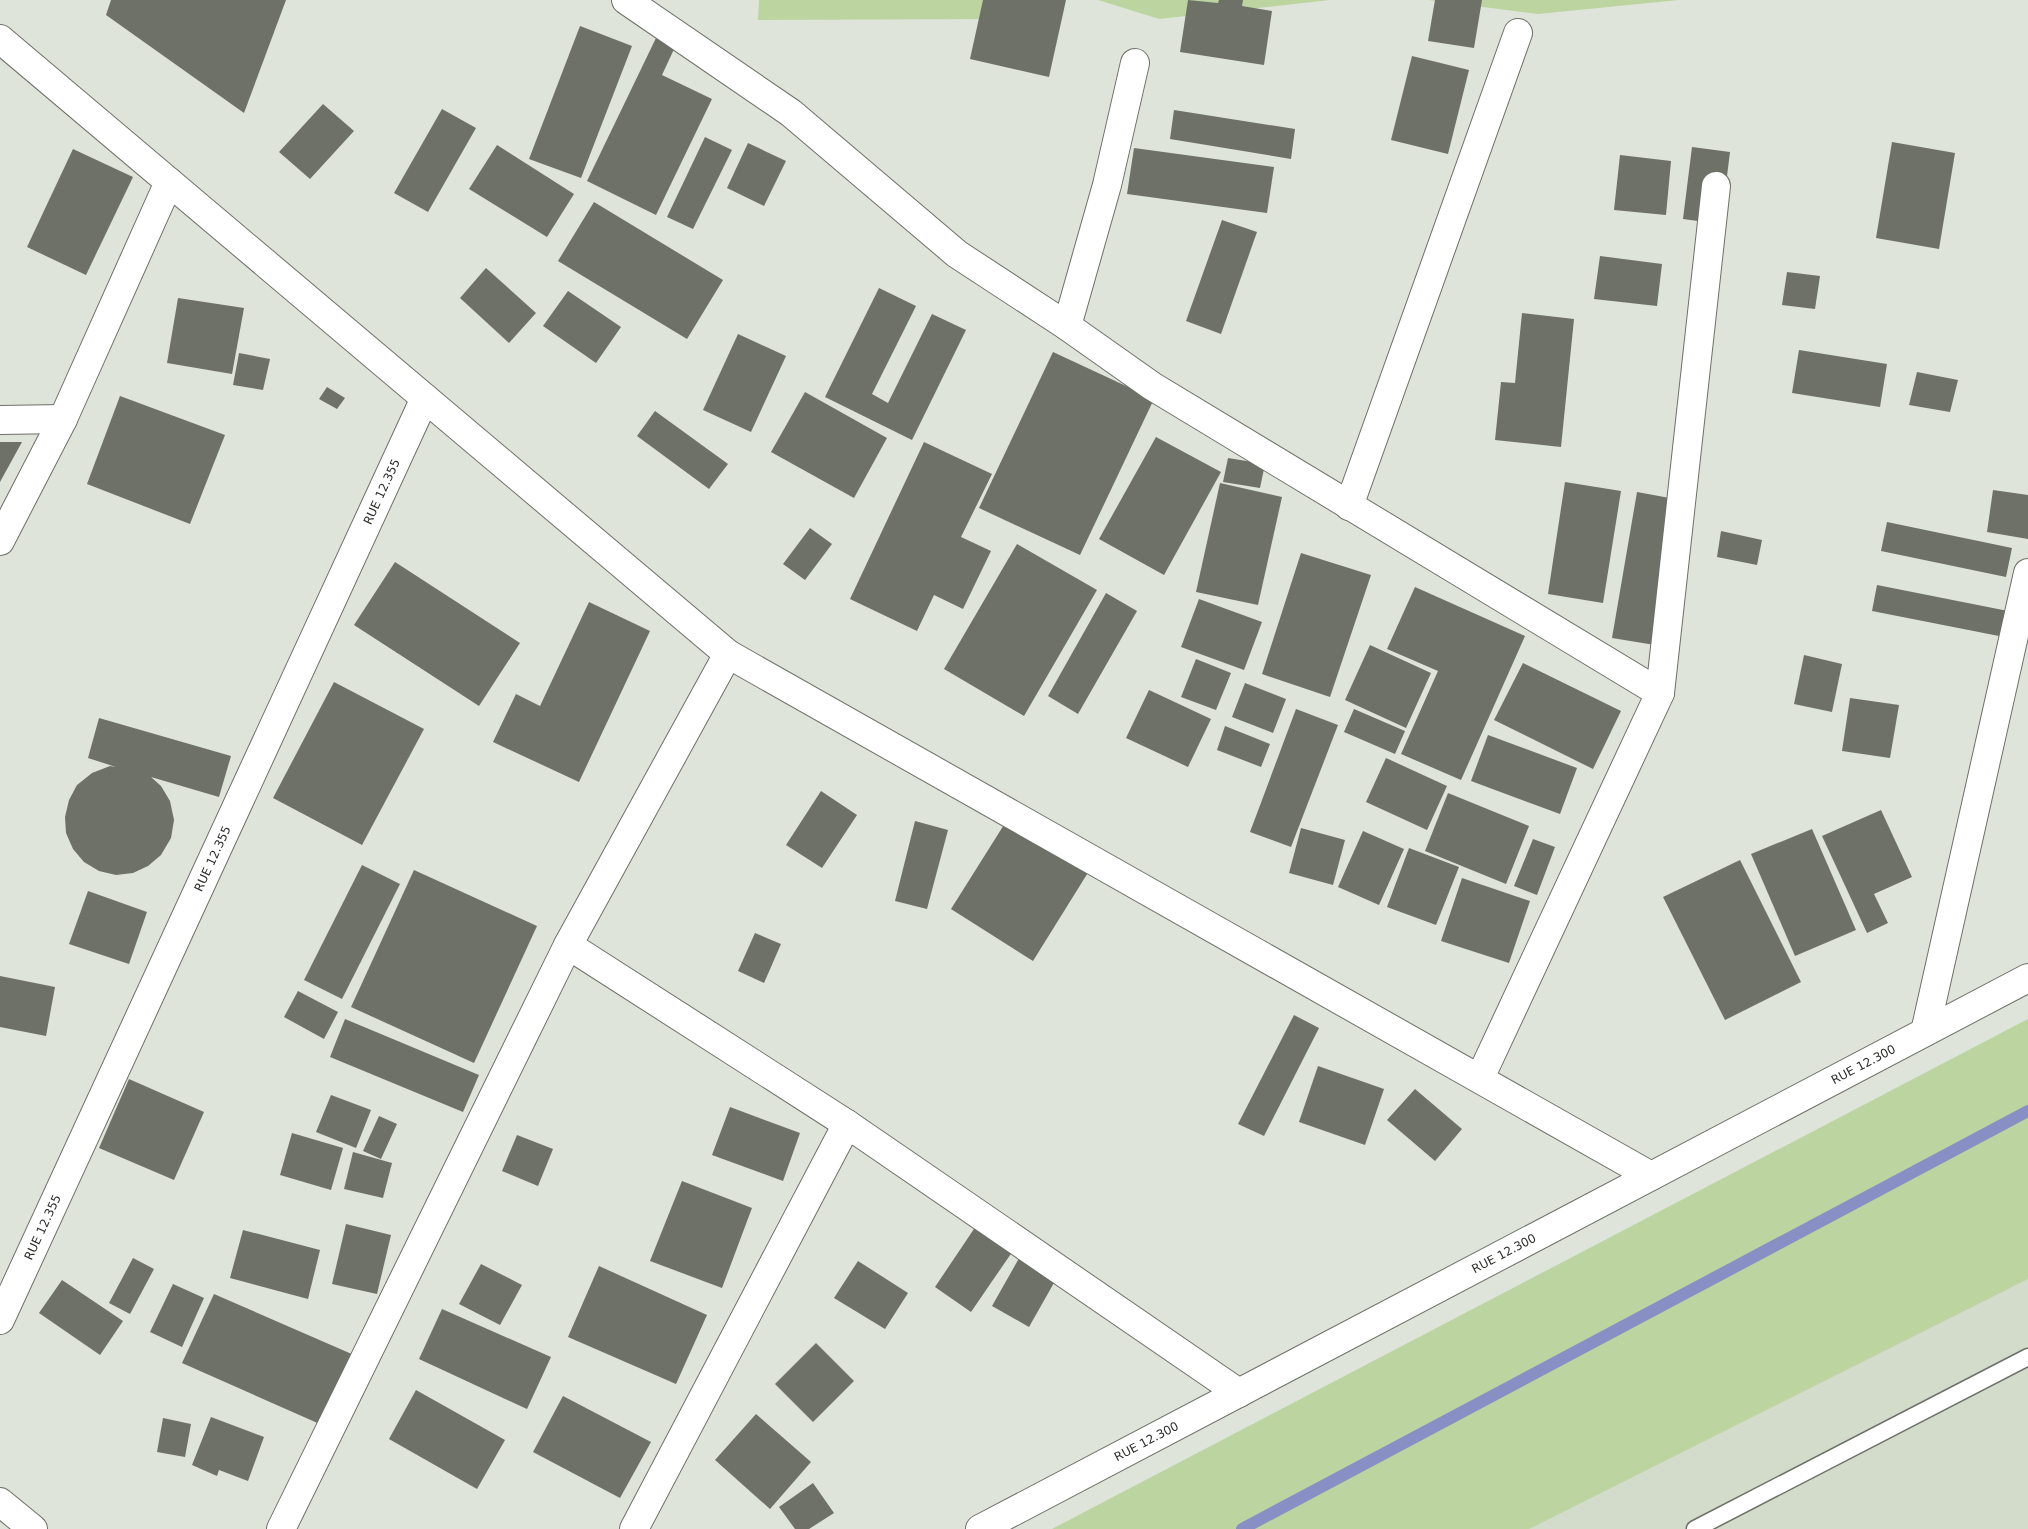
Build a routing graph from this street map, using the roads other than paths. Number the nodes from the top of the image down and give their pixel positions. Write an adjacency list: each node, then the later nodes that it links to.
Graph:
1 (626, 0): 7 (street)
2 (1518, 33): 11 (street)
3 (0, 39): 5 (street)
4 (1135, 63): 7 (street)
5 (169, 182): 8 (street); 9 (street)
6 (1716, 186): 15 (street)
7 (1067, 326): 11 (street)
8 (425, 398): 14 (street); 22 (street, RUE 12.355)
9 (64, 419): 10 (street); 12 (street)
10 (0, 420)
11 (1349, 506): 15 (street)
12 (0, 541)
13 (2028, 573): 18 (street)
14 (728, 654): 16 (street); 19 (street)
15 (1660, 693): 19 (street)
16 (568, 945): 20 (street); 27 (street)
17 (2028, 978): 18 (street, RUE 12.300)
18 (1925, 1032): 21 (street, RUE 12.300)
19 (1480, 1078): 21 (street)
20 (847, 1124): 24 (street); 28 (street)
21 (1651, 1176): 24 (street, RUE 12.300)
22 (0, 1320)
23 (2028, 1357): 30 (lane)
24 (1239, 1393): 29 (street, RUE 12.300)
25 (0, 1502): 26 (street)
26 (33, 1529)
27 (281, 1529)
28 (634, 1529)
29 (980, 1529)
30 (1695, 1529)

